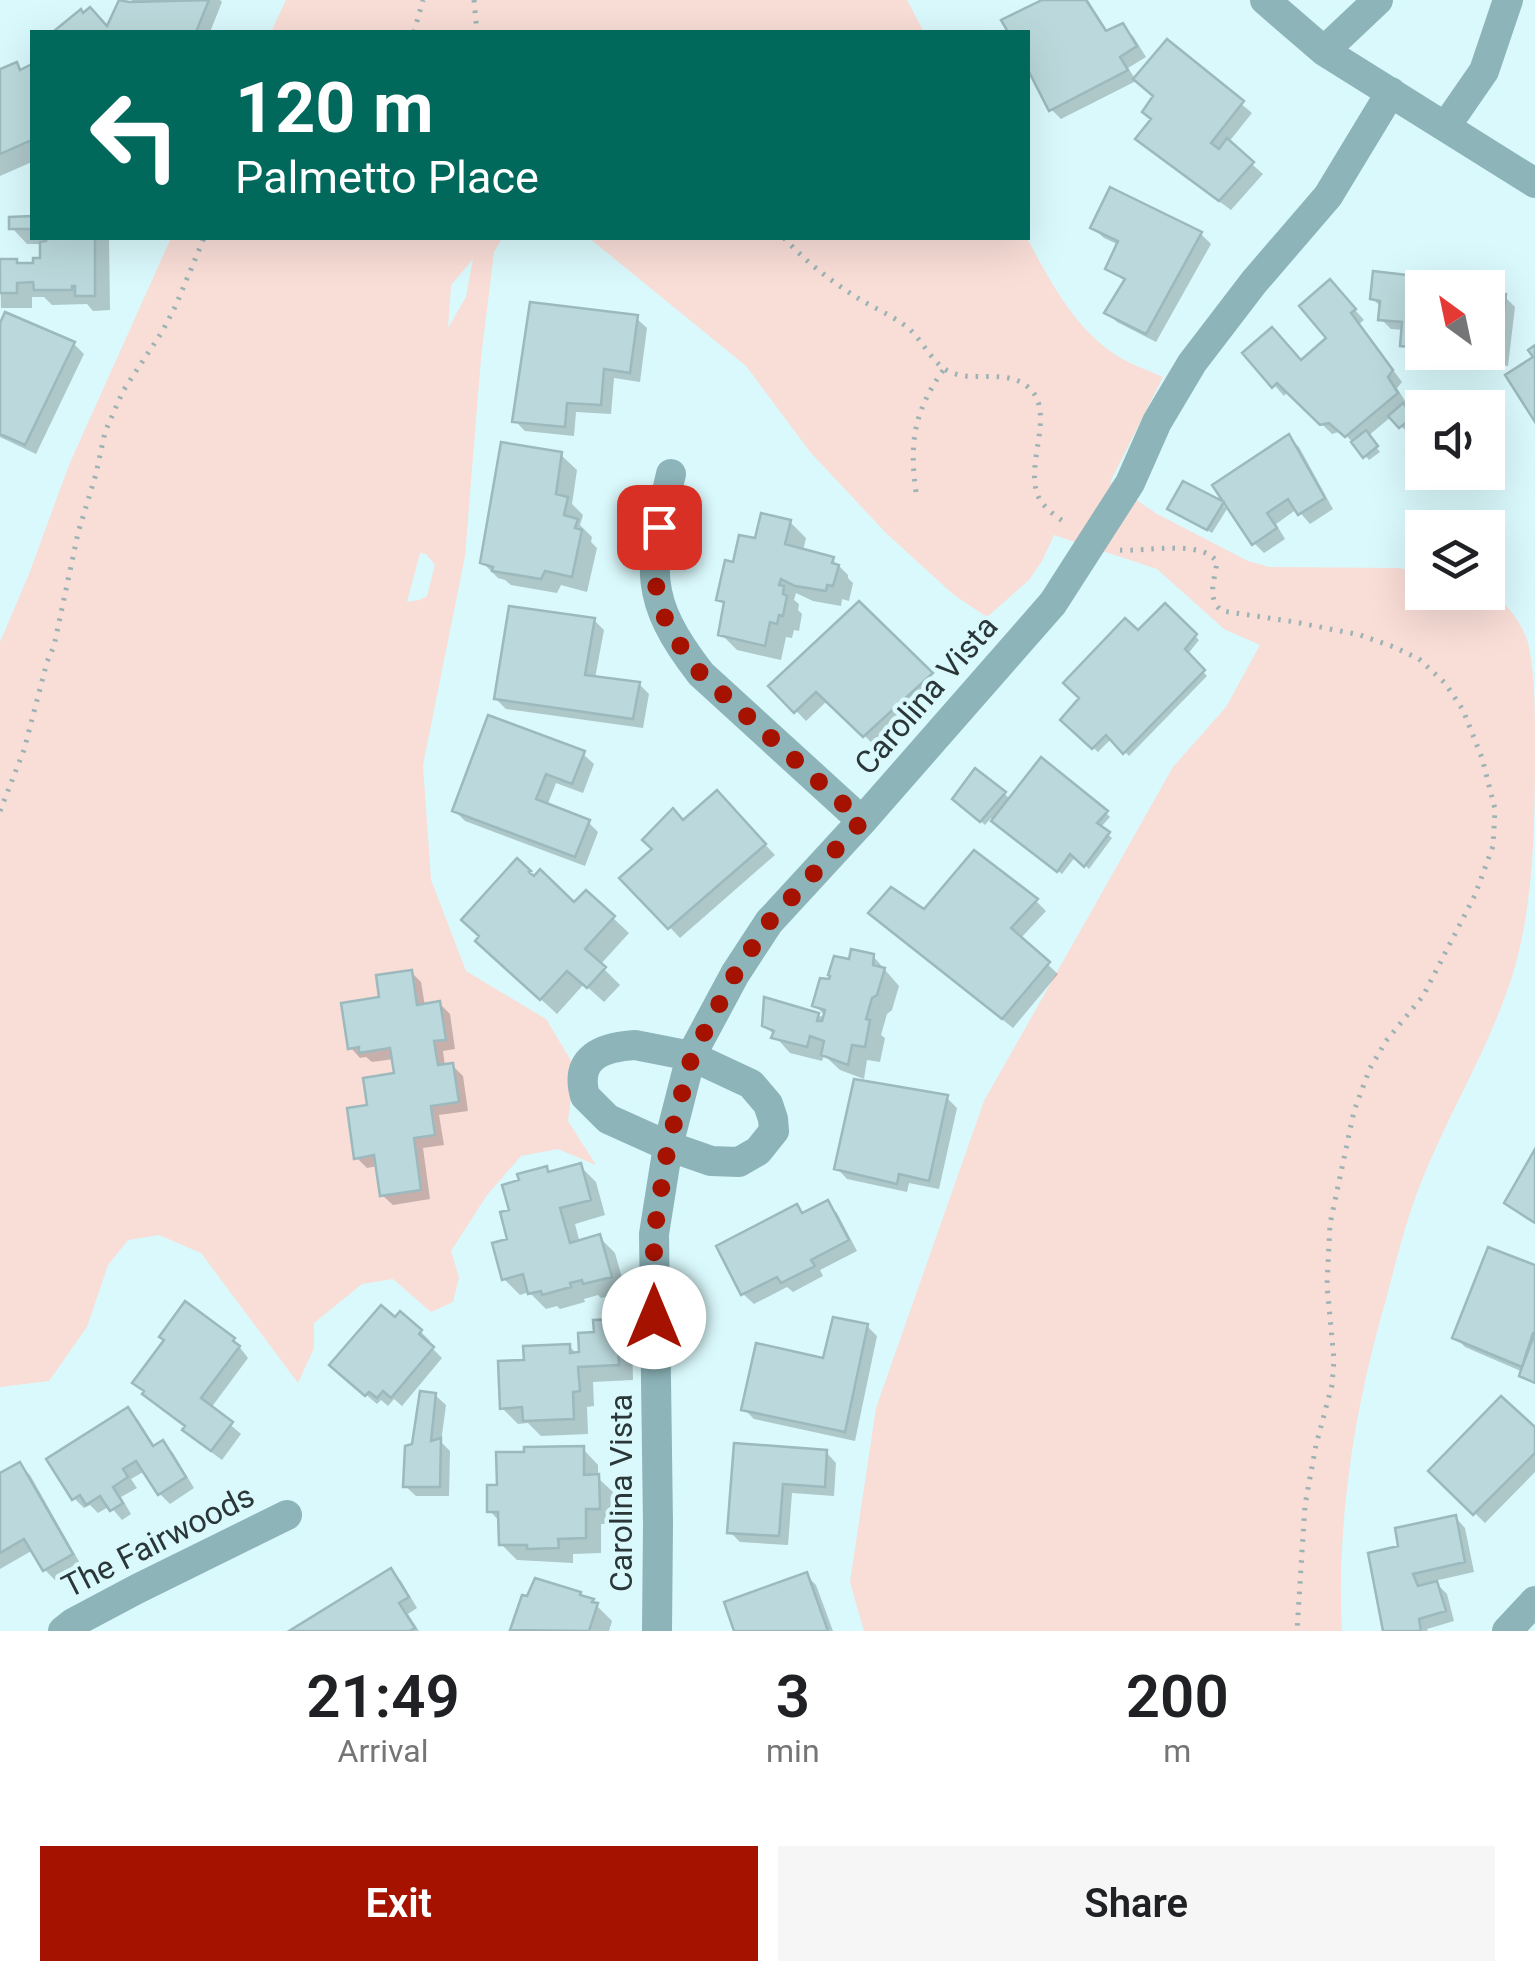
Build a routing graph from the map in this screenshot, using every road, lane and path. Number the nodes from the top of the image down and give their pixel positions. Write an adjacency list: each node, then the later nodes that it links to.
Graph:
1 (423, 0): 6 (path)
2 (474, 0): 7 (path)
3 (1265, 0): 8 (street)
4 (1378, 0): 8 (street)
5 (1508, 0): 10 (street)
6 (415, 30)
7 (477, 30)
8 (1324, 51): 9 (street)
9 (1391, 92): 10 (street); 17 (street, Carolina Vista)
10 (1446, 126): 11 (street)
11 (1535, 183)
12 (203, 240): 18 (path)
13 (786, 240): 14 (path)
14 (944, 370): 16 (path); 17 (path)
15 (671, 474): 19 (street)
16 (916, 492)
17 (1093, 541): 19 (street, Carolina Vista); 26 (path)
18 (0, 811)
19 (862, 821): 20 (street, Carolina Vista)
20 (692, 1056): 21 (street, Carolina Vista); 21 (street); 21 (street)
21 (668, 1146): 25 (street, Carolina Vista)
22 (287, 1515): 24 (street, The Fairwoods)
23 (1535, 1601): 27 (street)
24 (62, 1631)
25 (657, 1631)
26 (1297, 1631)
27 (1507, 1631)

